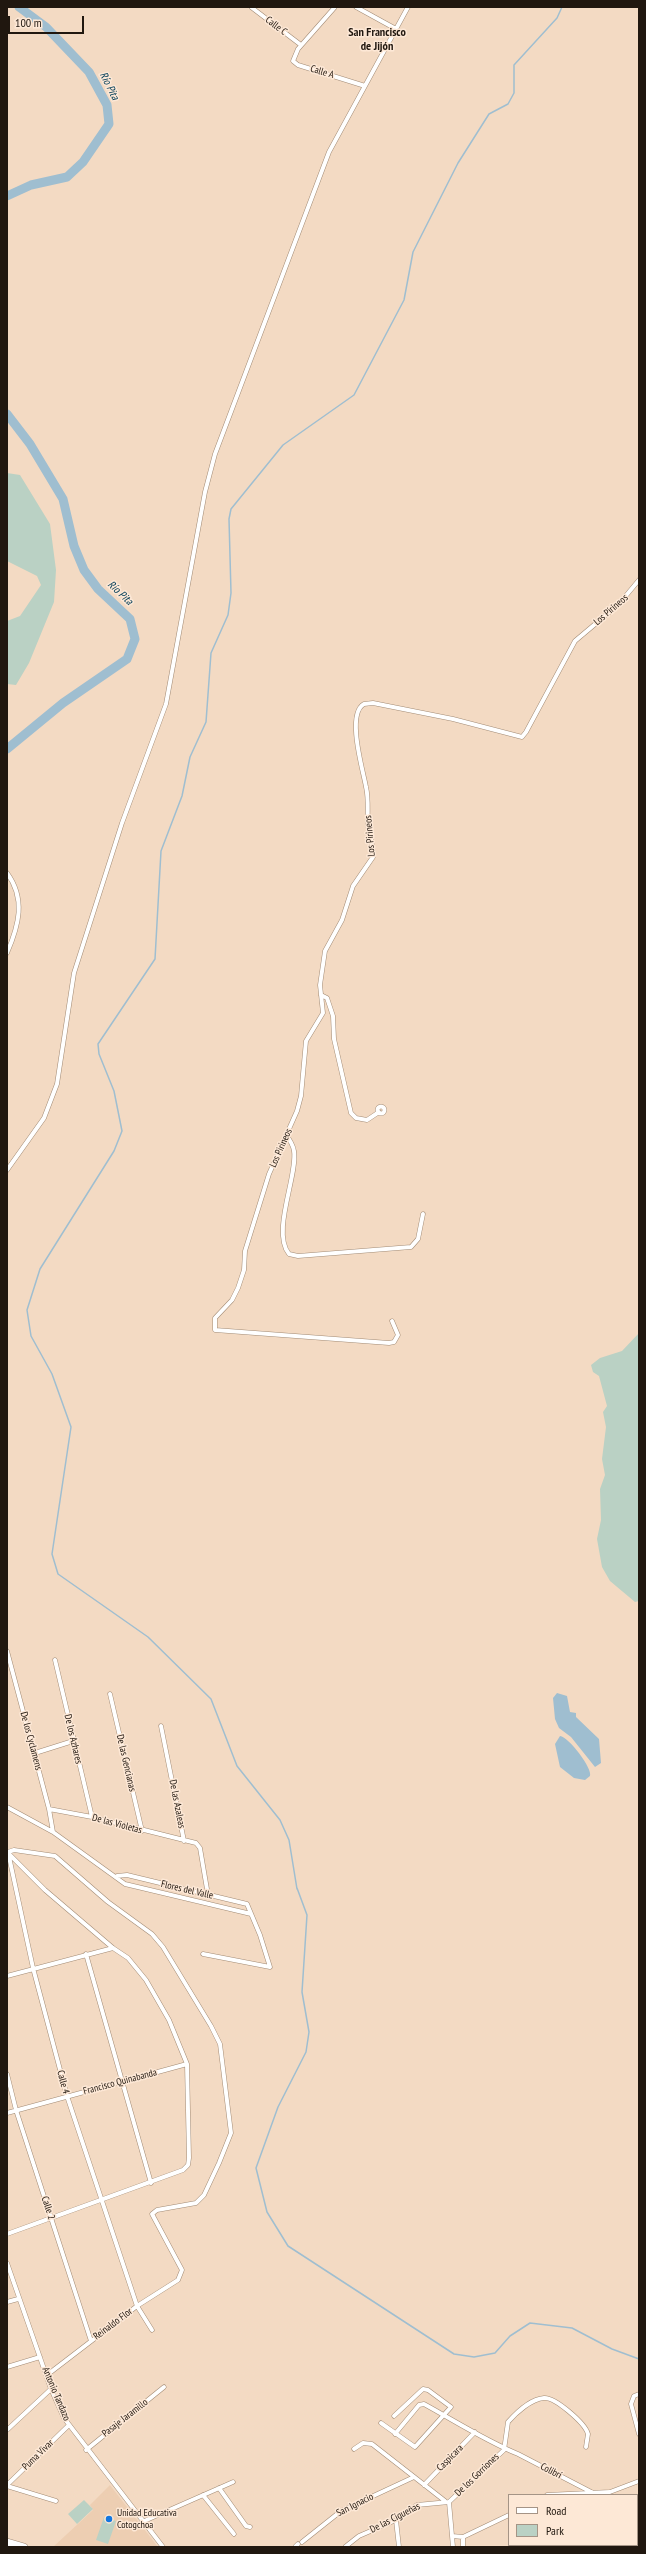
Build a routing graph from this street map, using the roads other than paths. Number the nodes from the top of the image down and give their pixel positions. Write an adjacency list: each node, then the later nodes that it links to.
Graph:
1 (251, 7): 6 (street, Calle C)
2 (335, 7): 6 (street)
3 (356, 7): 5 (street)
4 (408, 7): 5 (street)
5 (396, 29): 7 (street)
6 (301, 45): 7 (street, Calle A)
7 (365, 86): 14 (street)
8 (639, 580): 11 (street, Los Pirineos)
9 (7, 872): 10 (street)
10 (7, 953)
11 (320, 995): 12 (street); 13 (street, Los Pirineos)
12 (379, 1112)
13 (286, 1135): 15 (street); 16 (street, Los Pirineos)
14 (7, 1170)
15 (423, 1214)
16 (392, 1321)
17 (7, 1651): 22 (street, De los Cyclamens)
18 (55, 1660): 21 (street, De los Azhares)
19 (110, 1694): 26 (street, De las Gencianas)
20 (161, 1726): 28 (street, De las Azaleas)
21 (73, 1741): 22 (street); 25 (street, De los Azhares)
22 (35, 1754): 24 (street, De los Cyclamens)
23 (7, 1807): 27 (street, Flores del Valle)
24 (49, 1809): 25 (street, De las Violetas); 27 (street, De los Cyclamens)
25 (92, 1817): 26 (street, De las Violetas)
26 (142, 1831): 28 (street, De las Violetas)
27 (53, 1832): 30 (street, Flores del Valle)
28 (184, 1841): 31 (street, De las Azaleas)
29 (7, 1852): 33 (street); 36 (street, Calle 4); 51 (street, Reinaldo Flor)
30 (116, 1876): 31 (street, Flores del Valle); 32 (street, Flores del Valle)
31 (208, 1894): 32 (street, Flores del Valle)
32 (251, 1914): 35 (street, Flores del Valle)
33 (113, 1948): 34 (street); 38 (street)
34 (86, 1954): 36 (street); 40 (street)
35 (203, 1954)
36 (33, 1968): 37 (street); 41 (street, Calle 4)
37 (7, 1976)
38 (187, 2064): 40 (street, Francisco Quinabanda); 44 (street)
39 (7, 2074): 42 (street, Calle 2)
40 (121, 2082): 41 (street, Francisco Quinabanda); 44 (street)
41 (67, 2096): 42 (street, Francisco Quinabanda); 45 (street, Calle 4)
42 (16, 2110): 43 (street, Francisco Quinabanda); 46 (street, Calle 2)
43 (7, 2113)
44 (151, 2183): 45 (street)
45 (100, 2199): 46 (street); 51 (street, Calle 4)
46 (50, 2216): 47 (street); 53 (street, Calle 2)
47 (7, 2234)
48 (7, 2263): 49 (street, Antonio Tandazo)
49 (18, 2299): 50 (street); 54 (street, Antonio Tandazo)
50 (7, 2302)
51 (137, 2306): 52 (street, Calle 4); 53 (street, Reinaldo Flor)
52 (152, 2330)
53 (91, 2341): 56 (street, Reinaldo Flor)
54 (40, 2357): 55 (street); 56 (street, Antonio Tandazo)
55 (7, 2367)
56 (47, 2375): 58 (street, Antonio Tandazo)
57 (164, 2387): 70 (street, Pasaje Jaramillo)
58 (51, 2388): 63 (street, Antonio Tandazo); 64 (street)
59 (639, 2394): 67 (street)
60 (394, 2416): 61 (street)
61 (445, 2416): 65 (street, Colibrí); 66 (street, Colibrí); 66 (street)
62 (381, 2423): 66 (street)
63 (69, 2424): 70 (street, Antonio Tandazo); 76 (street, Puma Vivar)
64 (7, 2430)
65 (475, 2432): 71 (street, Colibrí); 75 (street, Caspicara)
66 (395, 2434)
67 (639, 2434)
68 (586, 2447): 71 (street, De los Gorriones)
69 (354, 2449): 72 (street)
70 (86, 2450): 85 (street, Antonio Tandazo)
71 (504, 2450): 78 (street, Colibrí); 82 (street, De los Gorriones)
72 (414, 2477): 75 (street); 91 (street, San Ignacio)
73 (233, 2482): 77 (street)
74 (638, 2483): 78 (street)
75 (424, 2485): 82 (street)
76 (7, 2486): 81 (street)
77 (219, 2488): 79 (street); 86 (street)
78 (592, 2493): 80 (street)
79 (203, 2494): 85 (street); 87 (street)
80 (572, 2494)
81 (56, 2501)
82 (447, 2502): 84 (street, De las Cigueñas); 88 (street)
83 (508, 2516): 89 (street)
84 (396, 2520): 96 (street, De las Cigueñas); 97 (street)
85 (142, 2522): 95 (street, Antonio Tandazo)
86 (250, 2527)
87 (234, 2534)
88 (452, 2536): 89 (street); 98 (street)
89 (463, 2538): 99 (street)
90 (7, 2542): 94 (highway)
91 (298, 2544)
92 (584, 2546): 93 (street)
93 (612, 2546)
94 (24, 2547)
95 (163, 2547)
96 (346, 2547)
97 (399, 2547)
98 (453, 2547)
99 (463, 2547)

